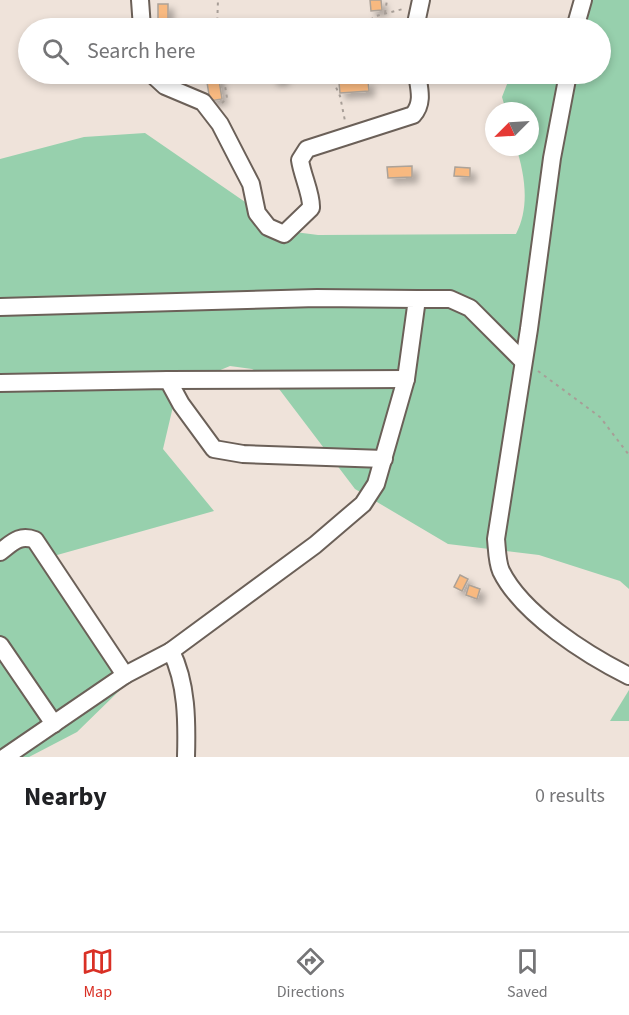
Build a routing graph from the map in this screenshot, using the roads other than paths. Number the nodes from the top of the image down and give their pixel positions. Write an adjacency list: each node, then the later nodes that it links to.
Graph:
1 (140, 0): 4 (street)
2 (583, 0): 6 (street)
3 (419, 2): 5 (street)
4 (141, 18)
5 (417, 18)
6 (578, 18)
7 (163, 84): 8 (street)
8 (418, 84)
9 (566, 84): 12 (street)
10 (417, 299): 11 (street); 12 (street); 13 (street)
11 (0, 307)
12 (523, 361): 21 (street)
13 (406, 378): 14 (street); 16 (street)
14 (168, 380): 15 (street); 16 (street)
15 (0, 383)
16 (384, 459): 19 (street)
17 (0, 552): 20 (street)
18 (0, 645): 22 (street)
19 (171, 651): 20 (street); 24 (street)
20 (125, 675): 22 (street)
21 (629, 675)
22 (54, 724): 23 (street)
23 (5, 757)
24 (186, 757)

